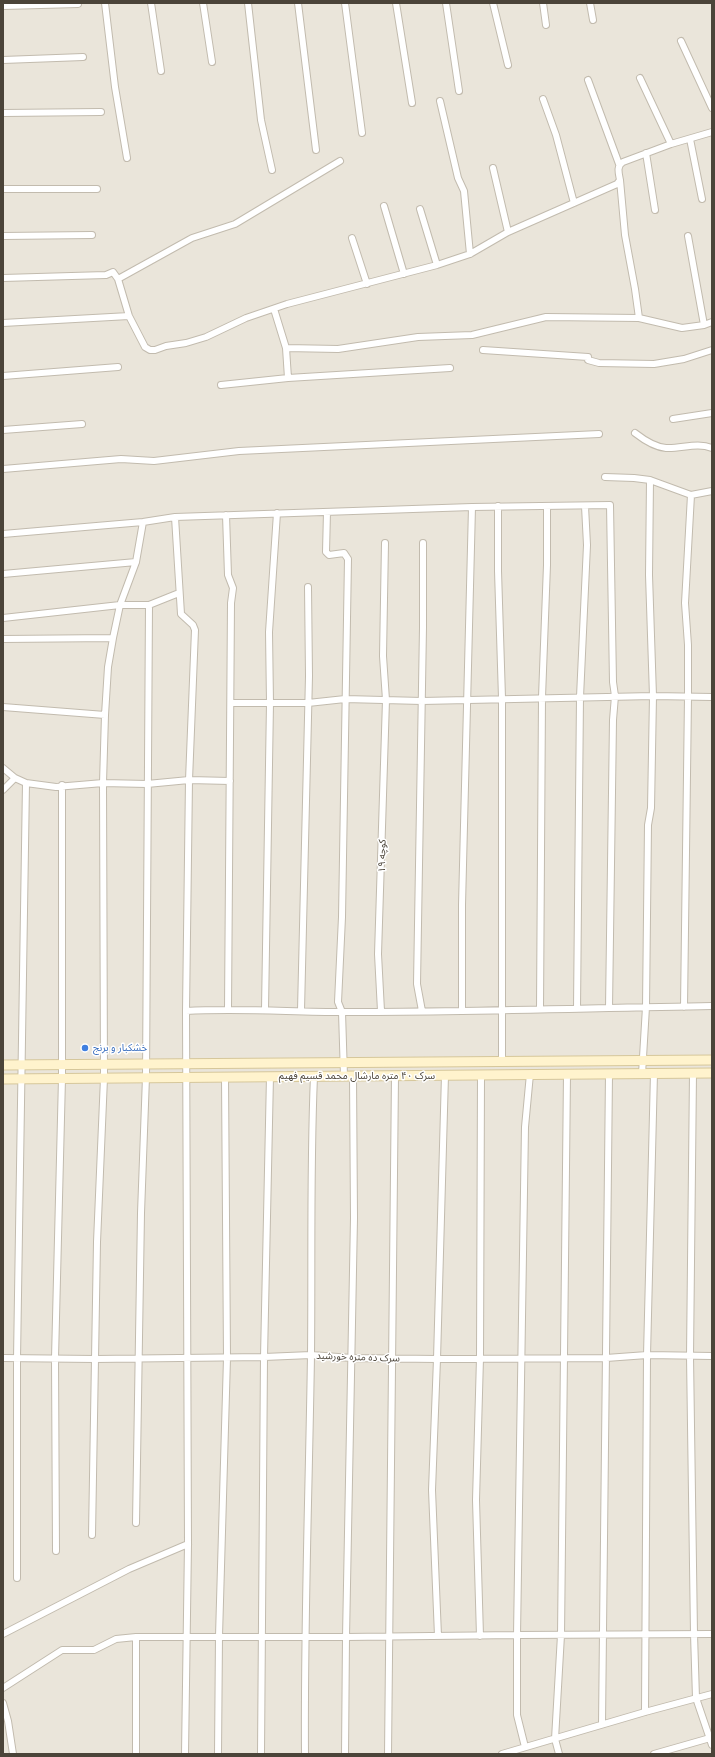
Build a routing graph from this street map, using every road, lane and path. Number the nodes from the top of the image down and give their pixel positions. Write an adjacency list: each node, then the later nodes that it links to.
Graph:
1 (106, 3): 37 (street)
2 (151, 3): 21 (street)
3 (202, 3): 19 (street)
4 (248, 3): 41 (street)
5 (298, 3): 35 (street)
6 (345, 3): 32 (street)
7 (396, 3): 27 (street)
8 (446, 3): 24 (street)
9 (493, 3): 20 (street)
10 (543, 3): 15 (street)
11 (590, 3): 14 (street)
12 (78, 4): 13 (street)
13 (3, 6)
14 (593, 20)
15 (546, 25)
16 (681, 41): 28 (street)
17 (83, 57): 18 (street)
18 (3, 60)
19 (212, 62)
20 (508, 65)
21 (161, 71)
22 (640, 78): 34 (street)
23 (588, 80): 39 (street)
24 (459, 91)
25 (543, 99): 46 (street)
26 (440, 101): 55 (street)
27 (412, 103)
28 (712, 108)
29 (101, 112): 30 (street)
30 (3, 113)
31 (712, 132): 33 (street)
32 (362, 133)
33 (690, 138): 34 (street); 45 (street)
34 (670, 144): 36 (street)
35 (316, 150)
36 (646, 153): 39 (street); 49 (street)
37 (127, 158)
38 (340, 161): 59 (street)
39 (619, 164): 42 (street)
40 (493, 168): 50 (street)
41 (272, 170)
42 (620, 180): 46 (street); 63 (street)
43 (97, 188): 44 (street)
44 (3, 189)
45 (702, 199)
46 (574, 203): 50 (street)
47 (384, 206): 57 (street)
48 (420, 209): 56 (street)
49 (655, 210)
50 (508, 232): 55 (street)
51 (92, 235): 52 (street)
52 (3, 236)
53 (688, 236): 66 (street)
54 (352, 238): 60 (street)
55 (470, 254): 56 (street)
56 (437, 265): 57 (street)
57 (404, 274): 60 (street)
58 (3, 278): 59 (street)
59 (118, 279): 62 (street)
60 (367, 284): 61 (street)
61 (274, 309): 62 (street); 67 (street)
62 (129, 316): 65 (street)
63 (639, 318): 66 (street); 67 (street)
64 (712, 322): 66 (street)
65 (3, 323)
66 (704, 325)
67 (286, 348): 73 (street)
68 (483, 350): 69 (street)
69 (712, 350)
70 (118, 367): 72 (street)
71 (450, 368): 73 (street)
72 (3, 376)
73 (288, 378): 74 (street)
74 (221, 385)
75 (712, 413): 76 (street)
76 (673, 419)
77 (82, 424): 78 (street)
78 (3, 430)
79 (635, 433): 81 (street)
80 (599, 434): 82 (street)
81 (712, 448)
82 (3, 469)
83 (605, 477): 84 (street)
84 (650, 480): 86 (street); 109 (street)
85 (712, 491): 86 (street)
86 (691, 495): 111 (street)
87 (498, 506): 89 (street); 90 (street); 113 (street)
88 (585, 506): 90 (street); 108 (street); 110 (street)
89 (472, 507): 91 (street); 115 (street)
90 (547, 507): 114 (street)
91 (327, 512): 92 (street); 116 (street)
92 (277, 513): 93 (street); 120 (street)
93 (226, 515): 94 (street); 119 (street)
94 (175, 517): 95 (street); 102 (street)
95 (143, 522): 96 (street); 99 (street)
96 (3, 534)
97 (385, 542): 117 (street, کوچه ۱۹)
98 (423, 543): 118 (street)
99 (136, 562): 100 (street); 104 (street)
100 (3, 574)
101 (308, 587): 121 (street)
102 (179, 593): 103 (street); 126 (street)
103 (150, 605): 104 (street); 130 (street)
104 (120, 606): 105 (street); 106 (street)
105 (3, 618)
106 (113, 638): 107 (street); 123 (street)
107 (3, 639)
108 (615, 696): 109 (street); 110 (street); 135 (street)
109 (653, 696): 111 (street); 136 (street)
110 (580, 697): 114 (street); 140 (street)
111 (688, 697): 112 (street); 134 (street)
112 (712, 697)
113 (502, 698): 114 (street); 115 (street); 142 (street)
114 (542, 698): 139 (street)
115 (468, 699): 118 (street); 146 (street)
116 (345, 700): 117 (street); 121 (street); 147 (street)
117 (386, 700): 118 (street); 144 (street, کوچه ۱۹)
118 (422, 701): 145 (street)
119 (232, 703): 120 (street); 127 (street)
120 (270, 703): 121 (street); 138 (street)
121 (308, 703): 141 (street)
122 (3, 707): 123 (street)
123 (105, 715): 129 (street)
124 (3, 768): 125 (street)
125 (15, 778): 128 (street); 132 (street)
126 (190, 780): 127 (street); 130 (street); 143 (street)
127 (230, 781): 137 (street)
128 (26, 783): 131 (street); 157 (street)
129 (103, 783): 130 (street); 131 (street); 155 (street)
130 (147, 784): 152 (street)
131 (62, 785): 154 (street)
132 (3, 790)
133 (712, 1006): 134 (street)
134 (684, 1007): 136 (street)
135 (609, 1008): 136 (street); 140 (street)
136 (646, 1008): 150 (street)
137 (228, 1009): 138 (street); 143 (street)
138 (265, 1009): 141 (street)
139 (540, 1009): 140 (street); 142 (street)
140 (577, 1009)
141 (301, 1010): 147 (street)
142 (502, 1010): 146 (street); 149 (street)
143 (186, 1011): 153 (street)
144 (381, 1011): 145 (street); 147 (street)
145 (422, 1011): 146 (street)
146 (462, 1011)
147 (342, 1012): 151 (street)
148 (712, 1060): 150 (street, سرک ۴۰ متره مارشال محمد قسیم فهیم)
149 (502, 1061): 150 (street, سرک ۴۰ متره مارشال محمد قسیم فهیم); 151 (street, سرک ۴۰ متره مارشال محمد قسیم فهیم)
150 (643, 1061): 163 (street)
151 (344, 1062): 153 (street, سرک ۴۰ متره مارشال محمد قسیم فهیم); 169 (street)
152 (146, 1063): 153 (street, سرک ۴۰ متره مارشال محمد قسیم فهیم); 155 (street, سرک ۴۰ متره مارشال محمد قسیم فهیم); 171 (street)
153 (186, 1063): 172 (street)
154 (62, 1064): 155 (street, سرک ۴۰ متره مارشال محمد قسیم فهیم); 157 (street, سرک ۴۰ متره مارشال محمد قسیم فهیم); 176 (street)
155 (104, 1064): 177 (street)
156 (3, 1065): 157 (street, سرک ۴۰ متره مارشال محمد قسیم فهیم)
157 (22, 1065): 175 (street)
158 (693, 1073): 159 (street, سرک ۴۰ متره مارشال محمد قسیم فهیم); 164 (street, سرک ۴۰ متره مارشال محمد قسیم فهیم); 180 (street)
159 (712, 1073)
160 (530, 1074): 161 (street, سرک ۴۰ متره مارشال محمد قسیم فهیم); 166 (street, سرک ۴۰ متره مارشال محمد قسیم فهیم); 191 (street)
161 (567, 1074): 162 (street, سرک ۴۰ متره مارشال محمد قسیم فهیم); 192 (street)
162 (609, 1074): 163 (street, سرک ۴۰ متره مارشال محمد قسیم فهیم); 193 (street)
163 (642, 1074): 164 (street, سرک ۴۰ متره مارشال محمد قسیم فهیم)
164 (654, 1074): 179 (street)
165 (445, 1075): 166 (street, سرک ۴۰ متره مارشال محمد قسیم فهیم); 170 (street, سرک ۴۰ متره مارشال محمد قسیم فهیم); 196 (street)
166 (480, 1075): 190 (street)
167 (270, 1076): 168 (street, سرک ۴۰ متره مارشال محمد قسیم فهیم); 173 (street, سرک ۴۰ متره مارشال محمد قسیم فهیم); 182 (street)
168 (314, 1076): 169 (street, سرک ۴۰ متره مارشال محمد قسیم فهیم); 178 (street)
169 (348, 1076): 170 (street, سرک ۴۰ متره مارشال محمد قسیم فهیم); 188 (street)
170 (396, 1076): 189 (street)
171 (146, 1077): 172 (street, سرک ۴۰ متره مارشال محمد قسیم فهیم); 177 (street, سرک ۴۰ متره مارشال محمد قسیم فهیم); 185 (street)
172 (186, 1077): 173 (street, سرک ۴۰ متره مارشال محمد قسیم فهیم); 186 (street)
173 (225, 1077): 187 (street)
174 (3, 1078): 175 (street, سرک ۴۰ متره مارشال محمد قسیم فهیم)
175 (22, 1078): 176 (street, سرک ۴۰ متره مارشال محمد قسیم فهیم); 194 (street)
176 (62, 1078): 177 (street, سرک ۴۰ متره مارشال محمد قسیم فهیم); 184 (street)
177 (104, 1078): 195 (street)
178 (311, 1355): 182 (street, سرک ده متره خورشید); 188 (street, سرک ده متره خورشید); 210 (street)
179 (647, 1355): 180 (street, سرک ده متره خورشید); 193 (street, سرک ده متره خورشید); 208 (street)
180 (690, 1356): 181 (street, سرک ده متره خورشید); 204 (street)
181 (712, 1356)
182 (264, 1357): 187 (street, سرک ده متره خورشید); 216 (street)
183 (3, 1358): 194 (street, سرک ده متره خورشید)
184 (55, 1358): 194 (street, سرک ده متره خورشید); 195 (street, سرک ده متره خورشید); 200 (street)
185 (138, 1358): 186 (street, سرک ده متره خورشید); 195 (street, سرک ده متره خورشید); 197 (street)
186 (187, 1358): 187 (street, سرک ده متره خورشید); 199 (street)
187 (227, 1358): 209 (street)
188 (352, 1358): 189 (street, سرک ده متره خورشید); 217 (street)
189 (392, 1358): 196 (street, سرک ده متره خورشید); 211 (street)
190 (480, 1358): 191 (street, سرک ده متره خورشید); 196 (street, سرک ده متره خورشید); 213 (street)
191 (521, 1358): 192 (street, سرک ده متره خورشید); 203 (street)
192 (564, 1358): 193 (street, سرک ده متره خورشید); 206 (street)
193 (606, 1358): 207 (street)
194 (17, 1359): 201 (street)
195 (95, 1359): 198 (street)
196 (437, 1359): 212 (street)
197 (136, 1523)
198 (92, 1535)
199 (188, 1544): 202 (street); 215 (street)
200 (56, 1551)
201 (17, 1578)
202 (3, 1634)
203 (517, 1634): 206 (street); 213 (street); 228 (street)
204 (694, 1634): 205 (street); 208 (street); 220 (street)
205 (712, 1634)
206 (562, 1635): 207 (street); 226 (street)
207 (602, 1635): 208 (street); 224 (street)
208 (645, 1635): 222 (street)
209 (219, 1636): 215 (street); 216 (street); 232 (street)
210 (304, 1636): 216 (street); 217 (street); 234 (street)
211 (389, 1636): 212 (street); 217 (street); 236 (street)
212 (438, 1636): 213 (street)
213 (480, 1636)
214 (136, 1637): 215 (street); 218 (street); 230 (street)
215 (187, 1637): 231 (street)
216 (262, 1637): 233 (street)
217 (346, 1637): 235 (street)
218 (3, 1688)
219 (712, 1694): 220 (street)
220 (696, 1698): 222 (street); 225 (street)
221 (3, 1703): 223 (street)
222 (645, 1712): 224 (street)
223 (5, 1722): 229 (street)
224 (602, 1724): 226 (street)
225 (710, 1738): 227 (street); 239 (street)
226 (555, 1739): 228 (street); 238 (street)
227 (712, 1745)
228 (525, 1747): 237 (street)
229 (13, 1754)
230 (136, 1754)
231 (185, 1754)
232 (218, 1754)
233 (261, 1754)
234 (305, 1754)
235 (345, 1754)
236 (388, 1754)
237 (502, 1754)
238 (559, 1754)
239 (654, 1754)

